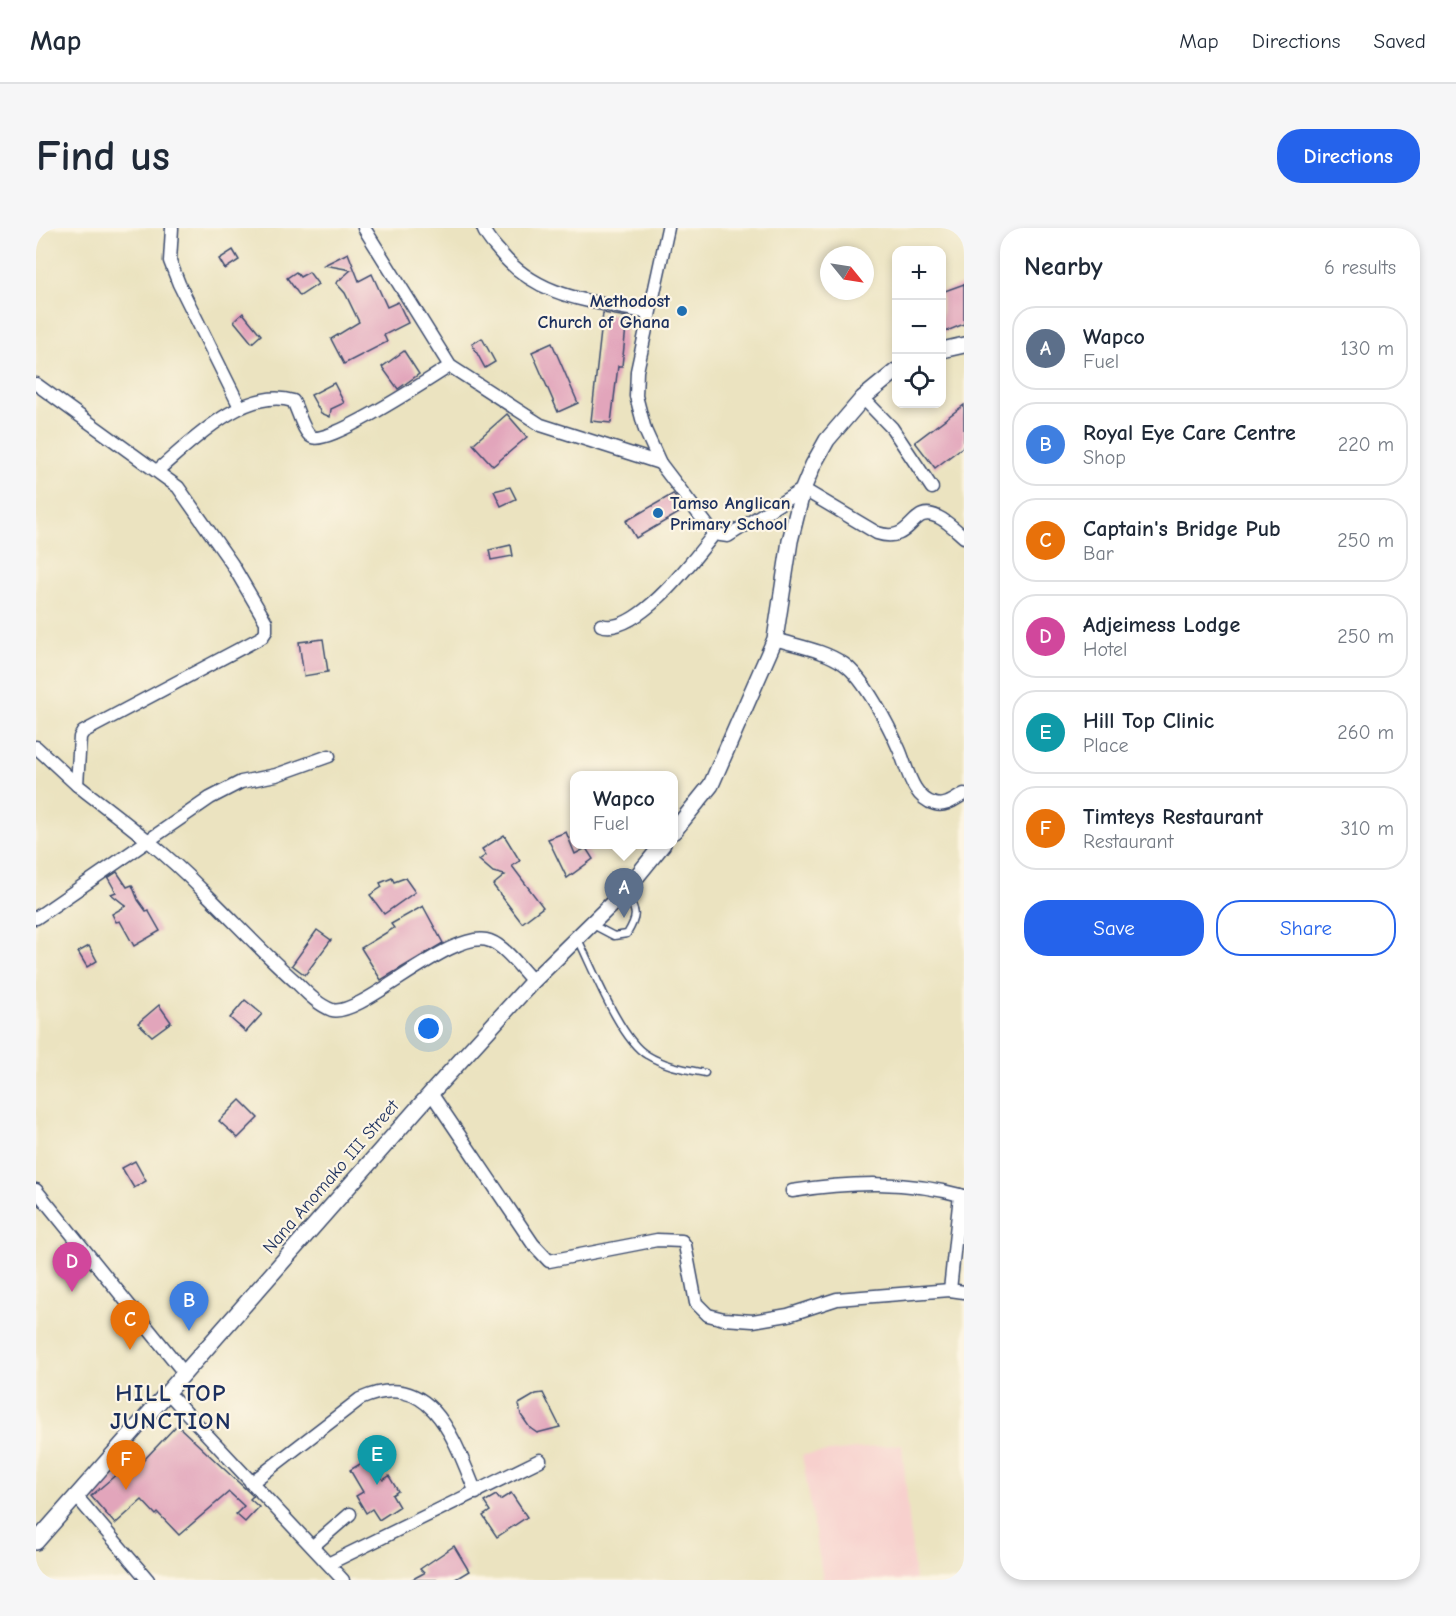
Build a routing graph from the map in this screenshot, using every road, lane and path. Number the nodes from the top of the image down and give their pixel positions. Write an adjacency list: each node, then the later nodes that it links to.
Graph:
1 (172, 228): 12 (street)
2 (364, 228): 8 (street)
3 (483, 228): 5 (street)
4 (668, 228): 5 (street)
5 (649, 313): 13 (street)
6 (964, 345): 7 (street)
7 (946, 349)
8 (450, 366): 12 (street); 13 (street)
9 (892, 375): 11 (street)
10 (36, 384): 14 (street)
11 (863, 398): 15 (street); 16 (street)
12 (240, 407): 14 (street)
13 (660, 463): 17 (street)
14 (158, 470): 23 (street)
15 (932, 488)
16 (803, 489): 17 (street); 18 (street); 20 (street)
17 (714, 534): 19 (street)
18 (964, 537)
19 (601, 625)
20 (775, 639): 24 (street); 25 (street)
21 (36, 747): 23 (street)
22 (329, 756): 26 (street)
23 (76, 785): 26 (street)
24 (964, 794)
25 (678, 826)
26 (148, 842): 29 (street); 32 (street)
27 (659, 849): 28 (street, Nana Anomako III Street)
28 (625, 891): 30 (street, Nana Anomako III Street); 30 (lane)
29 (36, 918)
30 (592, 925): 31 (street, Nana Anomako III Street)
31 (578, 939): 32 (street, Nana Anomako III Street); 33 (lane)
32 (533, 981): 34 (street, Nana Anomako III Street)
33 (705, 1073)
34 (431, 1094): 38 (street); 40 (street, Nana Anomako III Street)
35 (36, 1190): 40 (street)
36 (792, 1191): 37 (street)
37 (962, 1196): 38 (street)
38 (950, 1290): 39 (street)
39 (964, 1292)
40 (185, 1374): 41 (street, Nana Anomako III Street)
41 (168, 1393): 43 (street); 45 (street, Nana Anomako III Street)
42 (540, 1460): 44 (street)
43 (251, 1483): 44 (street); 48 (street)
44 (476, 1493): 49 (street)
45 (77, 1497): 47 (street, Nana Anomako III Street); 50 (street)
46 (350, 1514): 48 (street)
47 (36, 1542)
48 (313, 1546): 49 (street)
49 (330, 1563): 51 (street)
50 (148, 1580)
51 (344, 1580)

